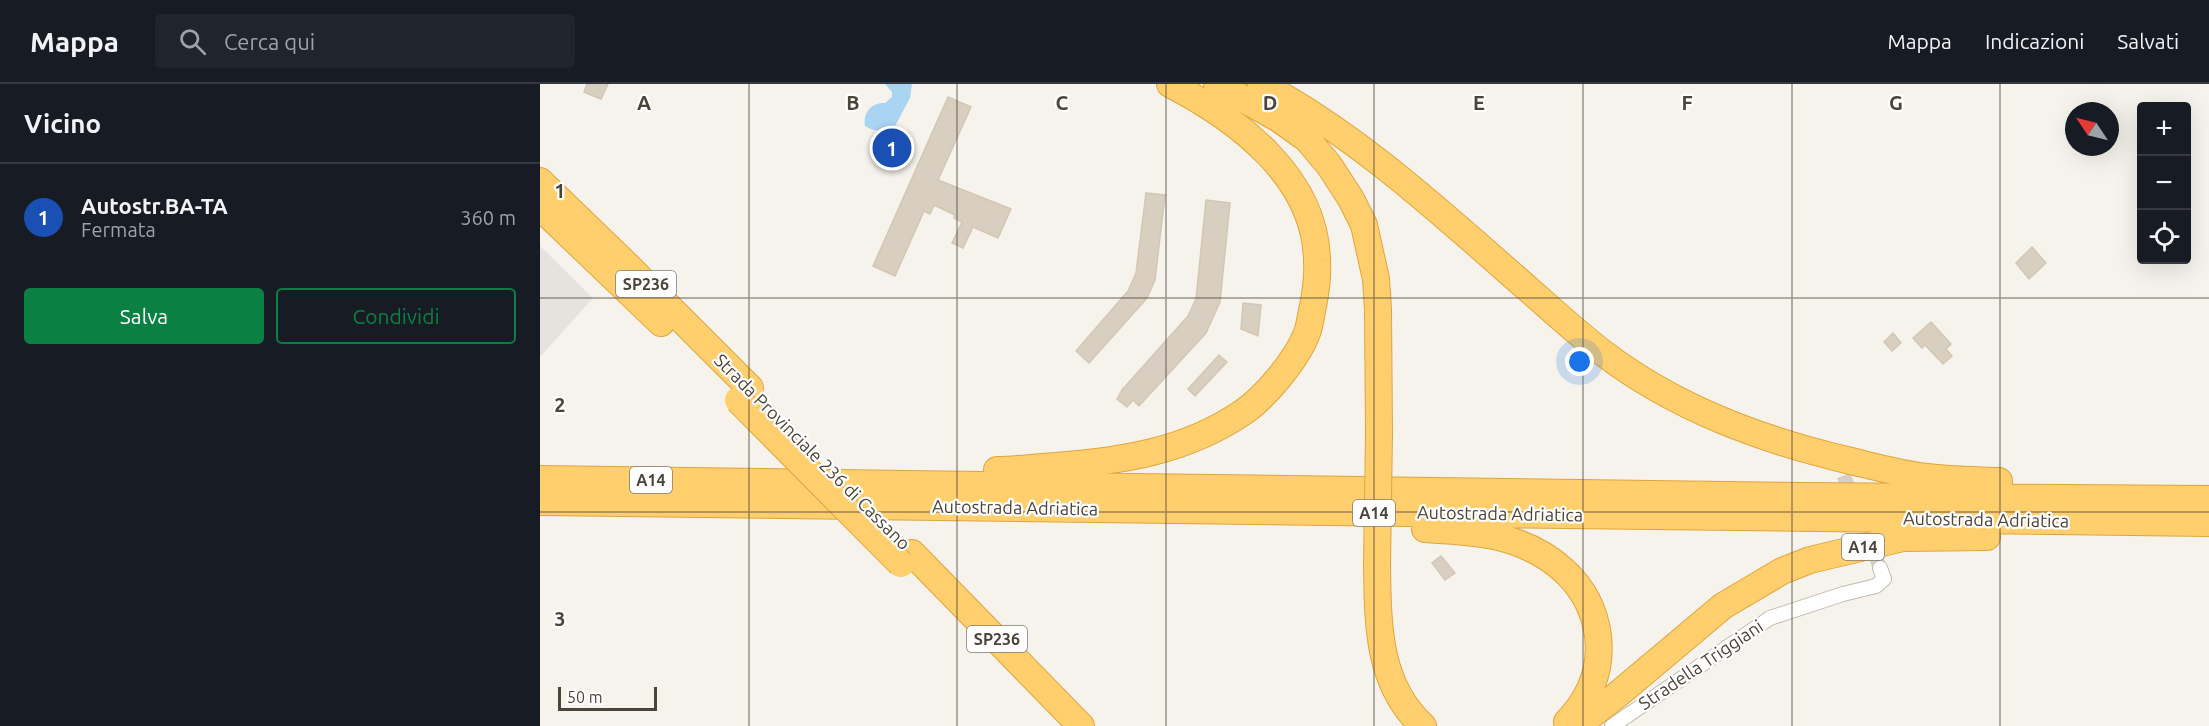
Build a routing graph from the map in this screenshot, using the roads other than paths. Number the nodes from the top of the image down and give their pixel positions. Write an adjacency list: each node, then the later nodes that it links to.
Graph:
1 (1170, 84): 10 (highway, A14)
2 (1217, 84): 20 (highway, A14, bridge)
3 (1261, 84): 11 (highway, A14)
4 (540, 168): 7 (highway)
5 (540, 181): 7 (highway, Strada Provinciale 236 di Cassano / SP236)
6 (540, 207): 8 (highway, Strada Provinciale 236 di Cassano / SP236)
7 (628, 266): 8 (highway, Strada Provinciale 236 di Cassano / SP236)
8 (744, 394): 16 (highway, Strada Provinciale 236 di Cassano / SP236)
9 (540, 479): 10 (highway, Autostrada Adriatica / A14)
10 (761, 482): 11 (highway, Autostrada Adriatica / A14)
11 (2209, 498)
12 (540, 502): 13 (highway, Autostrada Adriatica / A14)
13 (1161, 510): 14 (highway, Autostrada Adriatica / A14); 21 (highway, A14)
14 (2209, 523)
15 (2209, 535): 22 (highway, A14)
16 (907, 559): 18 (highway, Strada Provinciale 236 di Cassano / SP236); 19 (highway, Strada Provinciale 236 di Cassano / SP236)
17 (1880, 568): 23 (street, Stradella Triggiani)
18 (1058, 726)
19 (1081, 726)
20 (1423, 726)
21 (1562, 726)
22 (1573, 726)
23 (1612, 726)

